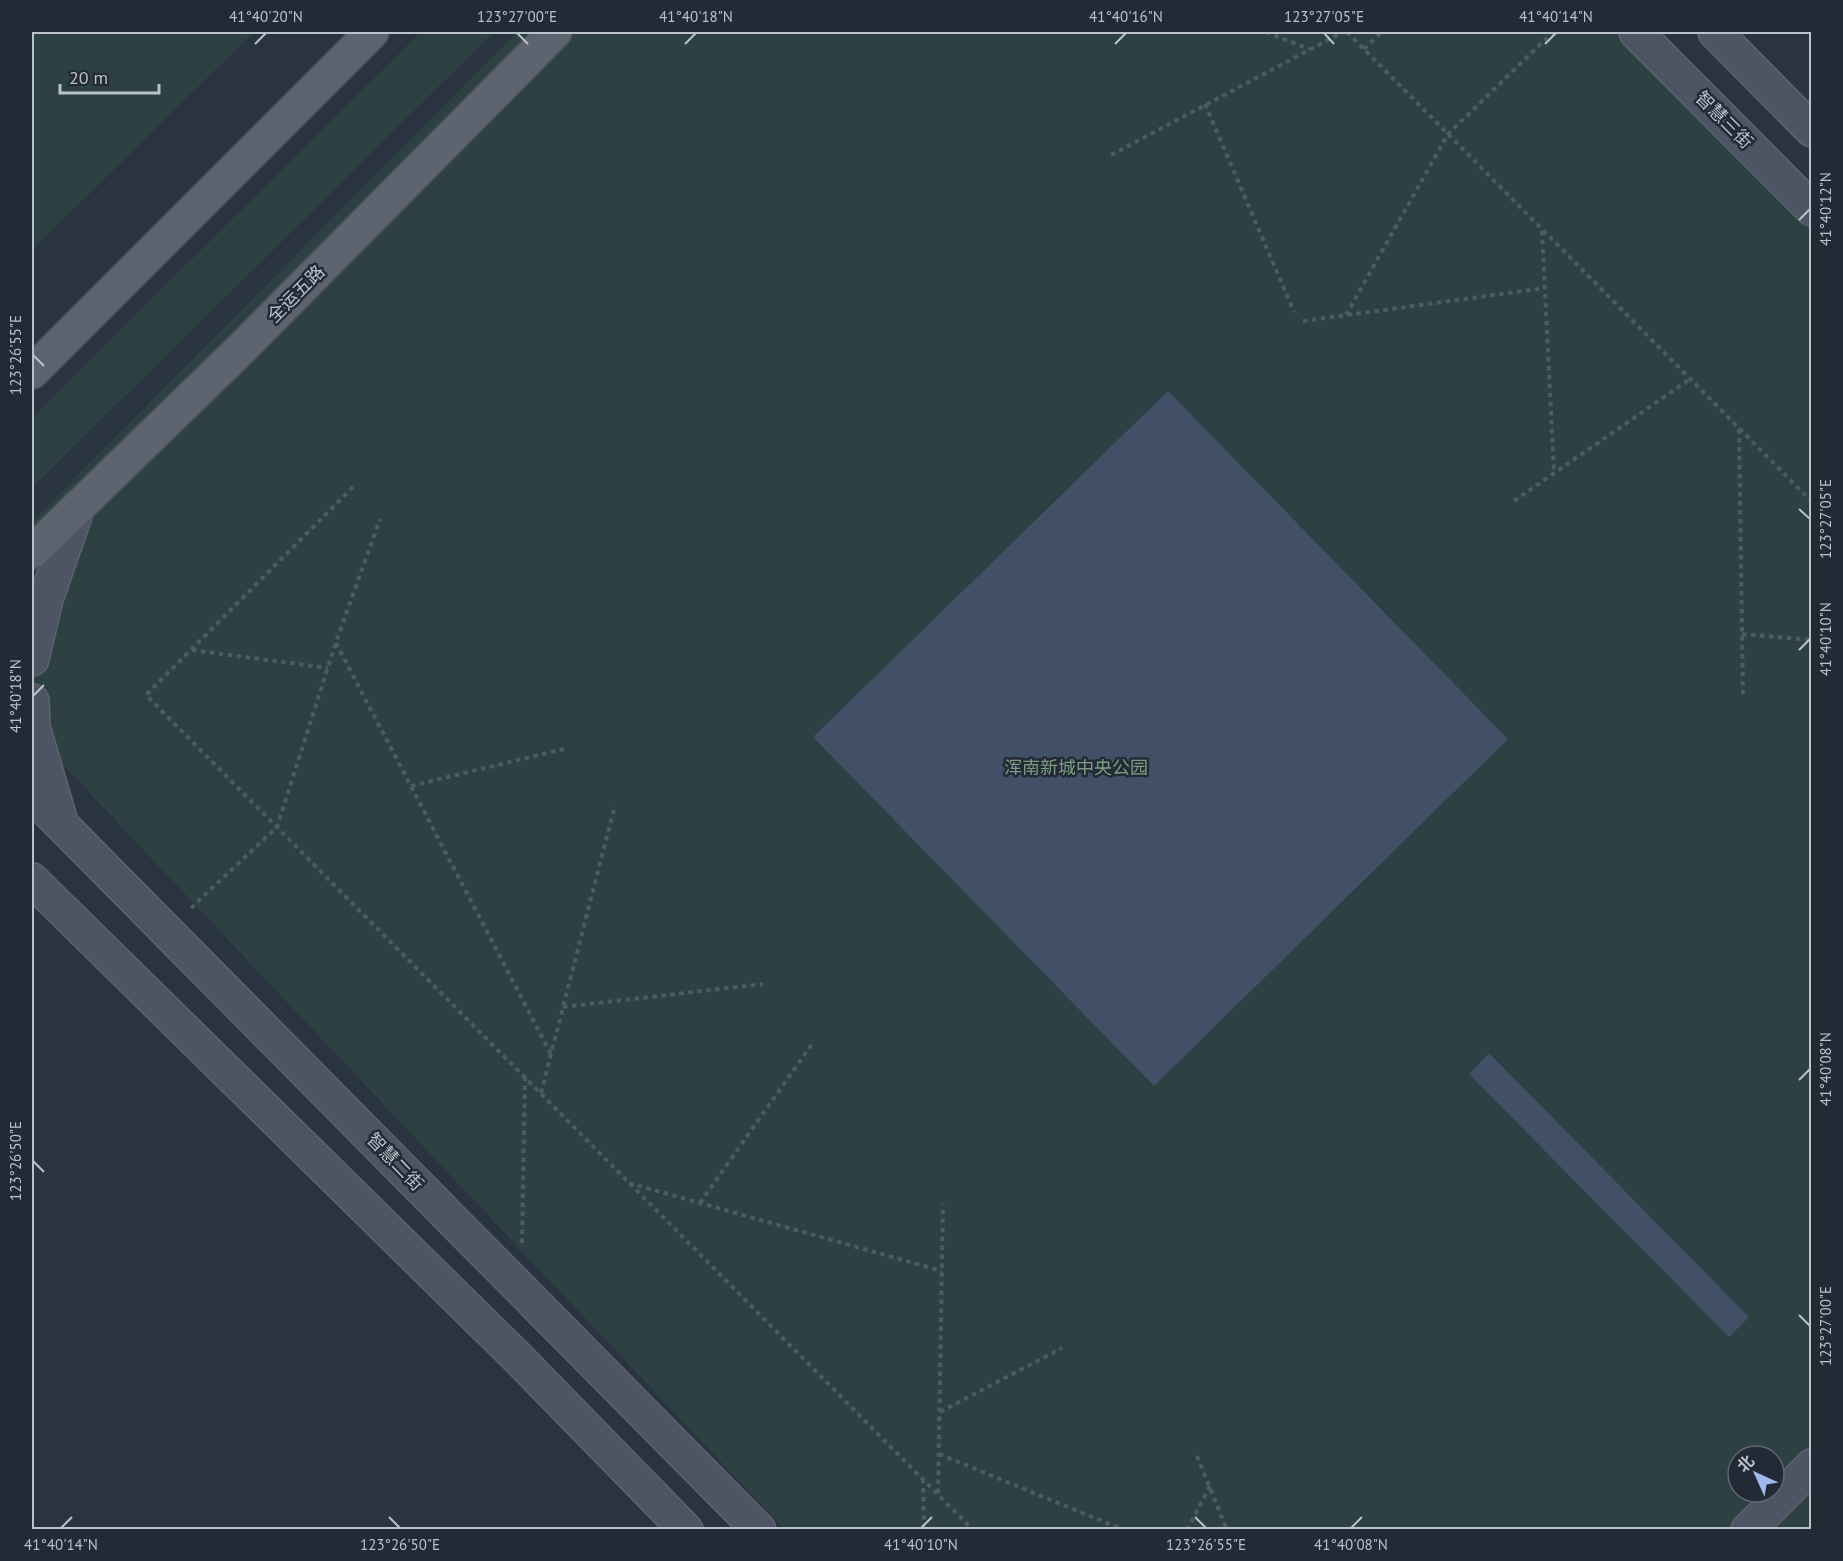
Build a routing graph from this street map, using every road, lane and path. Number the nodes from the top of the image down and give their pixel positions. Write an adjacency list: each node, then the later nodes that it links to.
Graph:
1 (372, 32): 21 (main road)
2 (555, 32): 28 (main road, 全运五路)
3 (1266, 32): 9 (path)
4 (1345, 32): 9 (path); 10 (path)
5 (1382, 32): 10 (path)
6 (1553, 32): 13 (path)
7 (1636, 32): 15 (main road, 智慧三街)
8 (1714, 32): 12 (main road)
9 (1310, 49): 11 (path)
10 (1364, 49): 13 (path)
11 (1205, 104): 14 (path); 18 (path)
12 (1812, 130)
13 (1448, 134): 16 (path); 19 (path)
14 (1111, 155)
15 (1812, 209)
16 (1542, 229): 17 (path); 22 (path)
17 (1545, 288): 19 (path); 24 (path)
18 (1294, 312)
19 (1346, 315): 20 (path)
20 (1303, 321)
21 (32, 372)
22 (1690, 379): 23 (path); 24 (path)
23 (1739, 429): 27 (path); 31 (path)
24 (1554, 473): 26 (path)
25 (353, 487): 34 (path)
26 (1514, 501)
27 (1812, 502)
28 (78, 507): 30 (main road, 全运五路); 35 (main road)
29 (380, 519): 33 (path)
30 (32, 552)
31 (1742, 634): 32 (path); 37 (path)
32 (1812, 640)
33 (336, 642): 36 (path); 40 (path)
34 (191, 650): 36 (path); 44 (path)
35 (32, 659)
36 (328, 668): 44 (path)
37 (1743, 698)
38 (32, 701): 43 (main road)
39 (568, 748): 40 (path)
40 (411, 786): 50 (path)
41 (32, 795): 43 (main road, 智慧二街)
42 (615, 805): 48 (path)
43 (63, 827): 46 (main road, 智慧二街)
44 (277, 827): 46 (path); 51 (path)
45 (32, 880): 66 (main road)
46 (167, 930): 57 (main road, 智慧二街)
47 (763, 984): 48 (path)
48 (563, 1007): 50 (path)
49 (812, 1044): 54 (path)
50 (551, 1054): 52 (path)
51 (525, 1076): 52 (path); 57 (path)
52 (540, 1094): 53 (path)
53 (628, 1183): 54 (path); 63 (path)
54 (700, 1203): 56 (path)
55 (943, 1204): 56 (path)
56 (942, 1271): 59 (path)
57 (522, 1292): 67 (main road, 智慧二街)
58 (1062, 1348): 59 (path)
59 (940, 1413): 60 (path)
60 (939, 1455): 65 (path); 70 (path)
61 (1197, 1456): 64 (path)
62 (1812, 1466): 73 (main road)
63 (923, 1478): 65 (path); 68 (path)
64 (1210, 1486): 71 (path); 72 (path)
65 (938, 1494): 69 (path)
66 (687, 1530)
67 (759, 1530)
68 (924, 1530)
69 (973, 1530)
70 (1124, 1530)
71 (1187, 1530)
72 (1227, 1530)
73 (1748, 1530)

